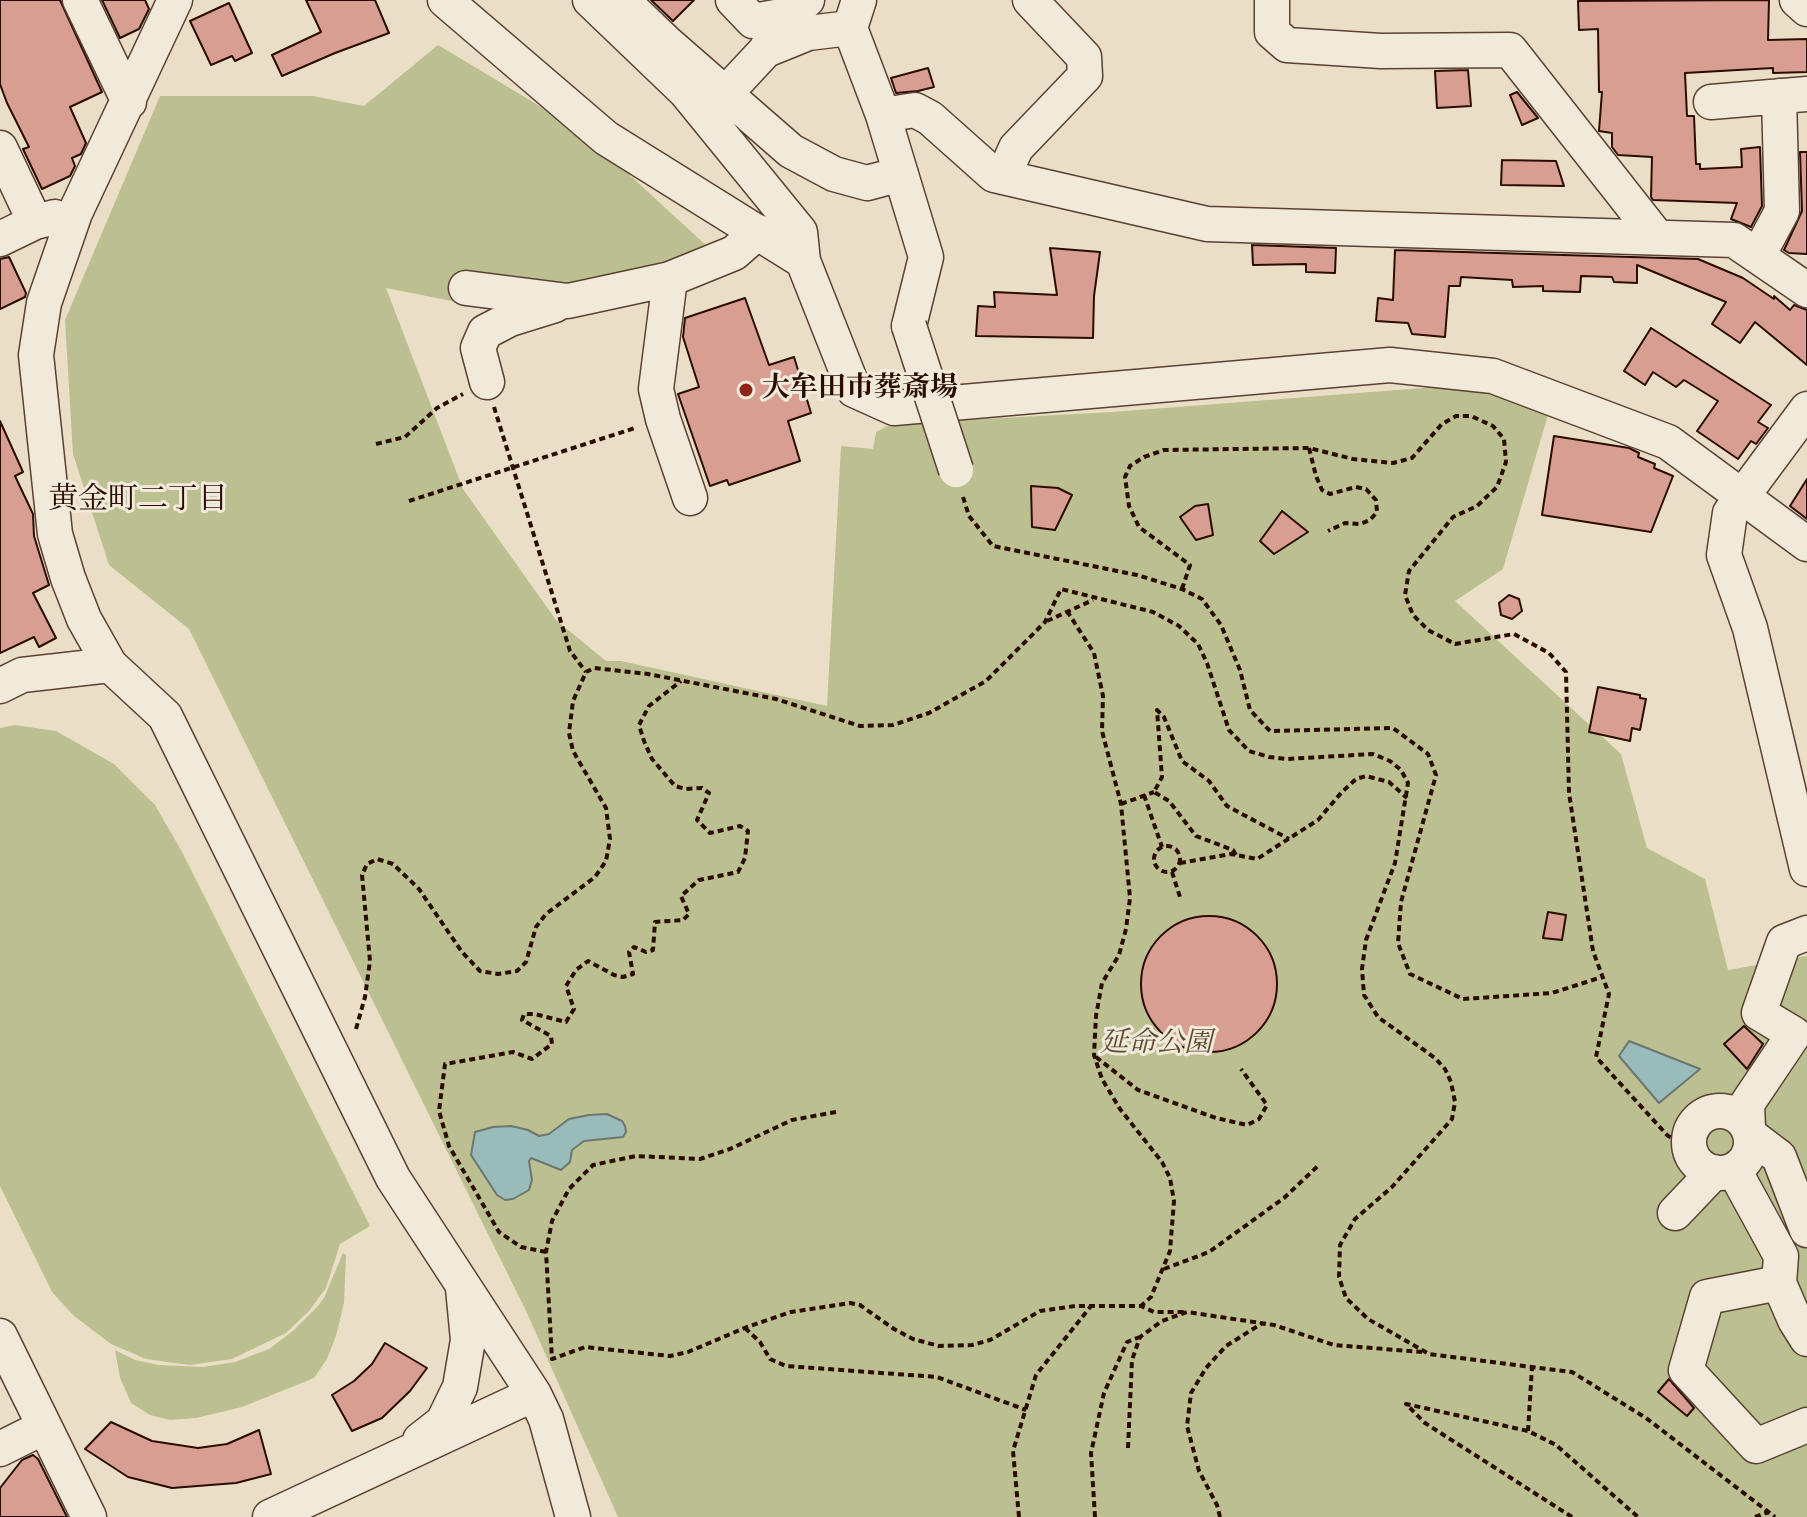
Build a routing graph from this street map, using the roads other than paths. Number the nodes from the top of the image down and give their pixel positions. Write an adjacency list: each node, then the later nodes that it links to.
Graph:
1 (80, 0): 16 (street)
2 (175, 0): 16 (street)
3 (445, 0): 24 (street)
4 (590, 0): 28 (street)
5 (622, 0): 14 (street)
6 (733, 0): 10 (street)
7 (1030, 0): 21 (street)
8 (1272, 0): 25 (street)
9 (1797, 0): 11 (street)
10 (794, 8): 13 (street)
11 (1807, 9)
12 (854, 14): 13 (street); 18 (street)
13 (766, 50): 14 (street)
14 (725, 94): 20 (street)
15 (1793, 95): 17 (street); 27 (street)
16 (129, 102): 22 (street)
17 (1711, 102)
18 (883, 115): 20 (street); 21 (street)
19 (0, 148): 23 (street)
20 (901, 174): 35 (street, bridge)
21 (999, 176): 25 (street)
22 (75, 213): 23 (street); 39 (street)
23 (35, 222): 26 (street)
24 (758, 232): 28 (street); 29 (street)
25 (1657, 237): 27 (street)
26 (0, 239)
27 (1758, 256): 31 (street)
28 (803, 261): 36 (street)
29 (670, 279): 32 (street); 37 (street)
30 (466, 288): 32 (street)
31 (1807, 290)
32 (568, 301): 33 (street)
33 (487, 382)
34 (1807, 409): 36 (street)
35 (956, 470)
36 (1743, 497): 38 (street); 41 (street)
37 (690, 498)
38 (1807, 544)
39 (110, 665): 40 (street); 48 (street)
40 (0, 686)
41 (1807, 869)
42 (1796, 937): 43 (street)
43 (1749, 1132): 44 (street); 44 (street); 46 (street)
44 (1724, 1171): 45 (street); 47 (street)
45 (1675, 1213)
46 (1807, 1230)
47 (1779, 1283): 50 (street); 52 (street)
48 (462, 1284): 51 (street); 55 (street)
49 (0, 1336): 53 (street)
50 (1807, 1339)
51 (534, 1394): 55 (street); 58 (street)
52 (1807, 1425)
53 (44, 1427): 54 (street); 56 (street)
54 (0, 1449)
55 (402, 1456): 57 (street)
56 (89, 1517)
57 (270, 1517)
58 (573, 1517)

